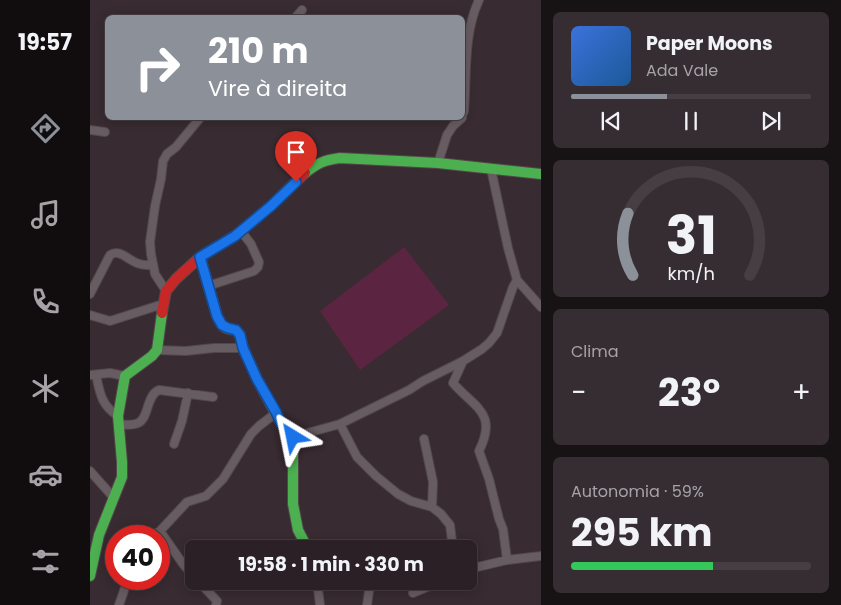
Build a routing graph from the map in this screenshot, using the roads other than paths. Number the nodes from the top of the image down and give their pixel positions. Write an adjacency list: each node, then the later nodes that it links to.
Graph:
1 (479, 0): 4 (street)
2 (302, 10): 3 (street)
3 (298, 15)
4 (465, 95)
5 (198, 120): 14 (street)
6 (458, 120): 9 (street)
7 (90, 130): 8 (street)
8 (105, 132)
9 (438, 163): 10 (street); 12 (street)
10 (491, 169): 11 (street); 15 (street)
11 (541, 174)
12 (241, 230): 13 (street); 16 (street)
13 (200, 257): 16 (street); 17 (street)
14 (153, 264): 17 (street); 18 (street)
15 (517, 280): 20 (street); 24 (street)
16 (208, 286): 22 (street)
17 (166, 291): 19 (street)
18 (90, 294)
19 (163, 304): 21 (street); 23 (street)
20 (541, 308)
21 (90, 315)
22 (243, 348): 23 (street); 29 (street)
23 (157, 350): 26 (street)
24 (462, 361): 31 (street); 43 (street)
25 (93, 375): 26 (street); 30 (street)
26 (125, 376): 30 (street)
27 (188, 393): 28 (street); 30 (street); 34 (street)
28 (213, 397)
29 (276, 412): 32 (street); 38 (street)
30 (118, 420): 36 (street)
31 (340, 424): 32 (street); 37 (street)
32 (293, 437): 39 (street)
33 (424, 439): 37 (street)
34 (174, 444)
35 (90, 471): 36 (street)
36 (114, 498): 46 (street)
37 (432, 507): 40 (street)
38 (166, 525)
39 (303, 540)
40 (452, 540)
41 (170, 545): 44 (street)
42 (541, 556): 43 (street)
43 (507, 560): 45 (street)
44 (185, 566)
45 (477, 566)
46 (90, 576)
47 (124, 590): 54 (street)
48 (206, 590): 53 (street)
49 (318, 590): 55 (street)
50 (369, 590): 56 (street)
51 (420, 590): 52 (street)
52 (413, 593)
53 (218, 604)
54 (119, 605)
55 (320, 605)
56 (367, 605)

